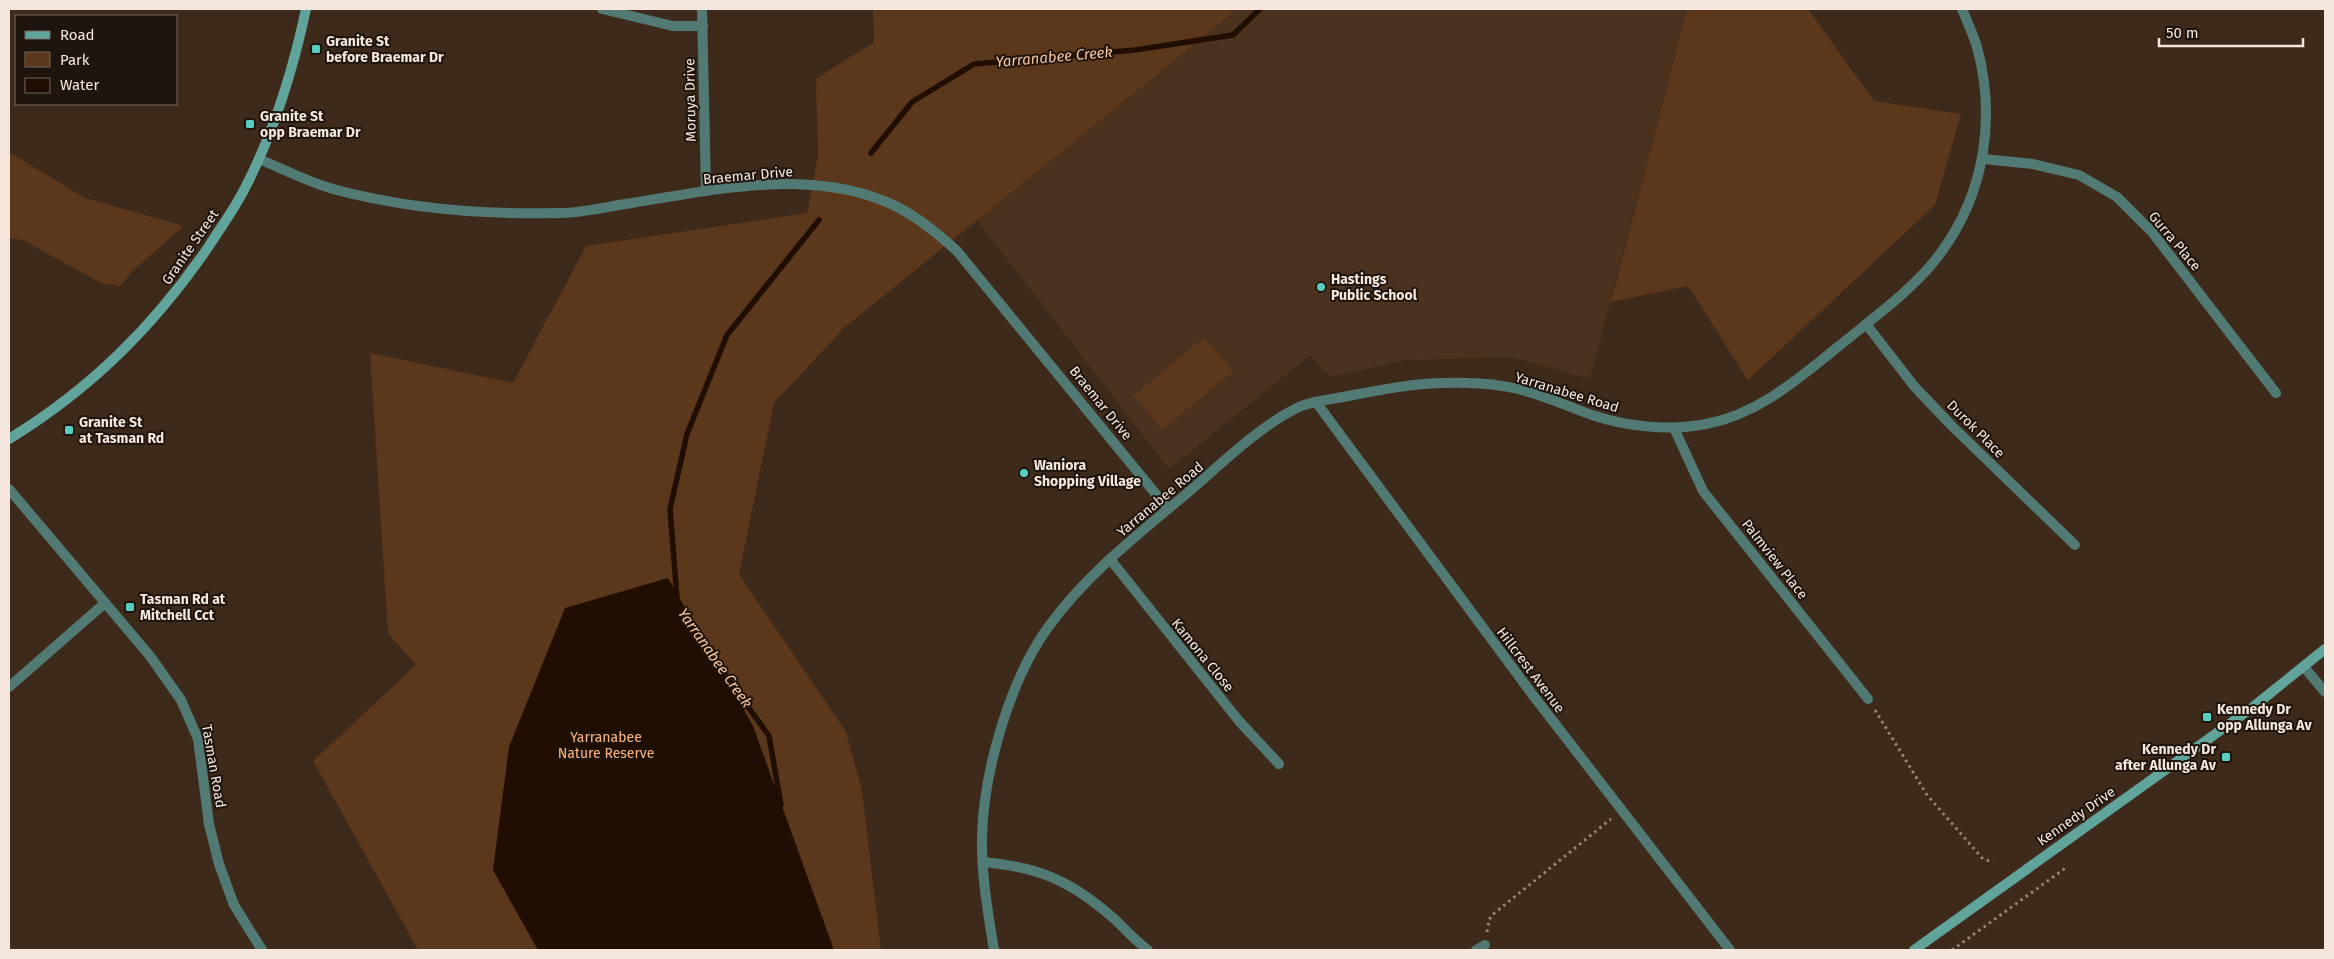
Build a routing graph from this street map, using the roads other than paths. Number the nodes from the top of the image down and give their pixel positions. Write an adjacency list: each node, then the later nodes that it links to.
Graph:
1 (306, 9): 6 (street, Granite Street)
2 (602, 9): 5 (street)
3 (702, 9): 5 (street, Moruya Drive)
4 (1962, 9): 7 (street, Yarranabee Road)
5 (703, 26): 8 (street, Moruya Drive)
6 (259, 159): 8 (street, Braemar Drive); 13 (street, Granite Street)
7 (1984, 159): 9 (street, Yarranabee Road); 10 (street, Gurra Place)
8 (706, 191): 15 (street, Braemar Drive)
9 (1866, 324): 12 (street, Yarranabee Road); 16 (street, Durok Place)
10 (2276, 393)
11 (1316, 402): 12 (street, Yarranabee Road); 15 (street, Yarranabee Road); 29 (street, Hillcrest Avenue)
12 (1674, 428): 23 (street, Palmview Place)
13 (9, 439)
14 (9, 489): 18 (street, Tasman Road)
15 (1168, 508): 17 (street, Yarranabee Road)
16 (2075, 546)
17 (1110, 559): 24 (street, Kamona Close); 25 (street, Yarranabee Road)
18 (105, 603): 21 (street); 26 (street, Tasman Road)
19 (2325, 648): 20 (street, Kennedy Drive)
20 (2304, 667): 22 (street); 30 (street, Kennedy Drive)
21 (9, 687)
22 (2325, 692)
23 (1868, 699)
24 (1278, 764)
25 (983, 862): 27 (street, Yarranabee Road); 28 (street)
26 (262, 950)
27 (994, 950)
28 (1148, 950)
29 (1730, 950)
30 (1914, 950)

